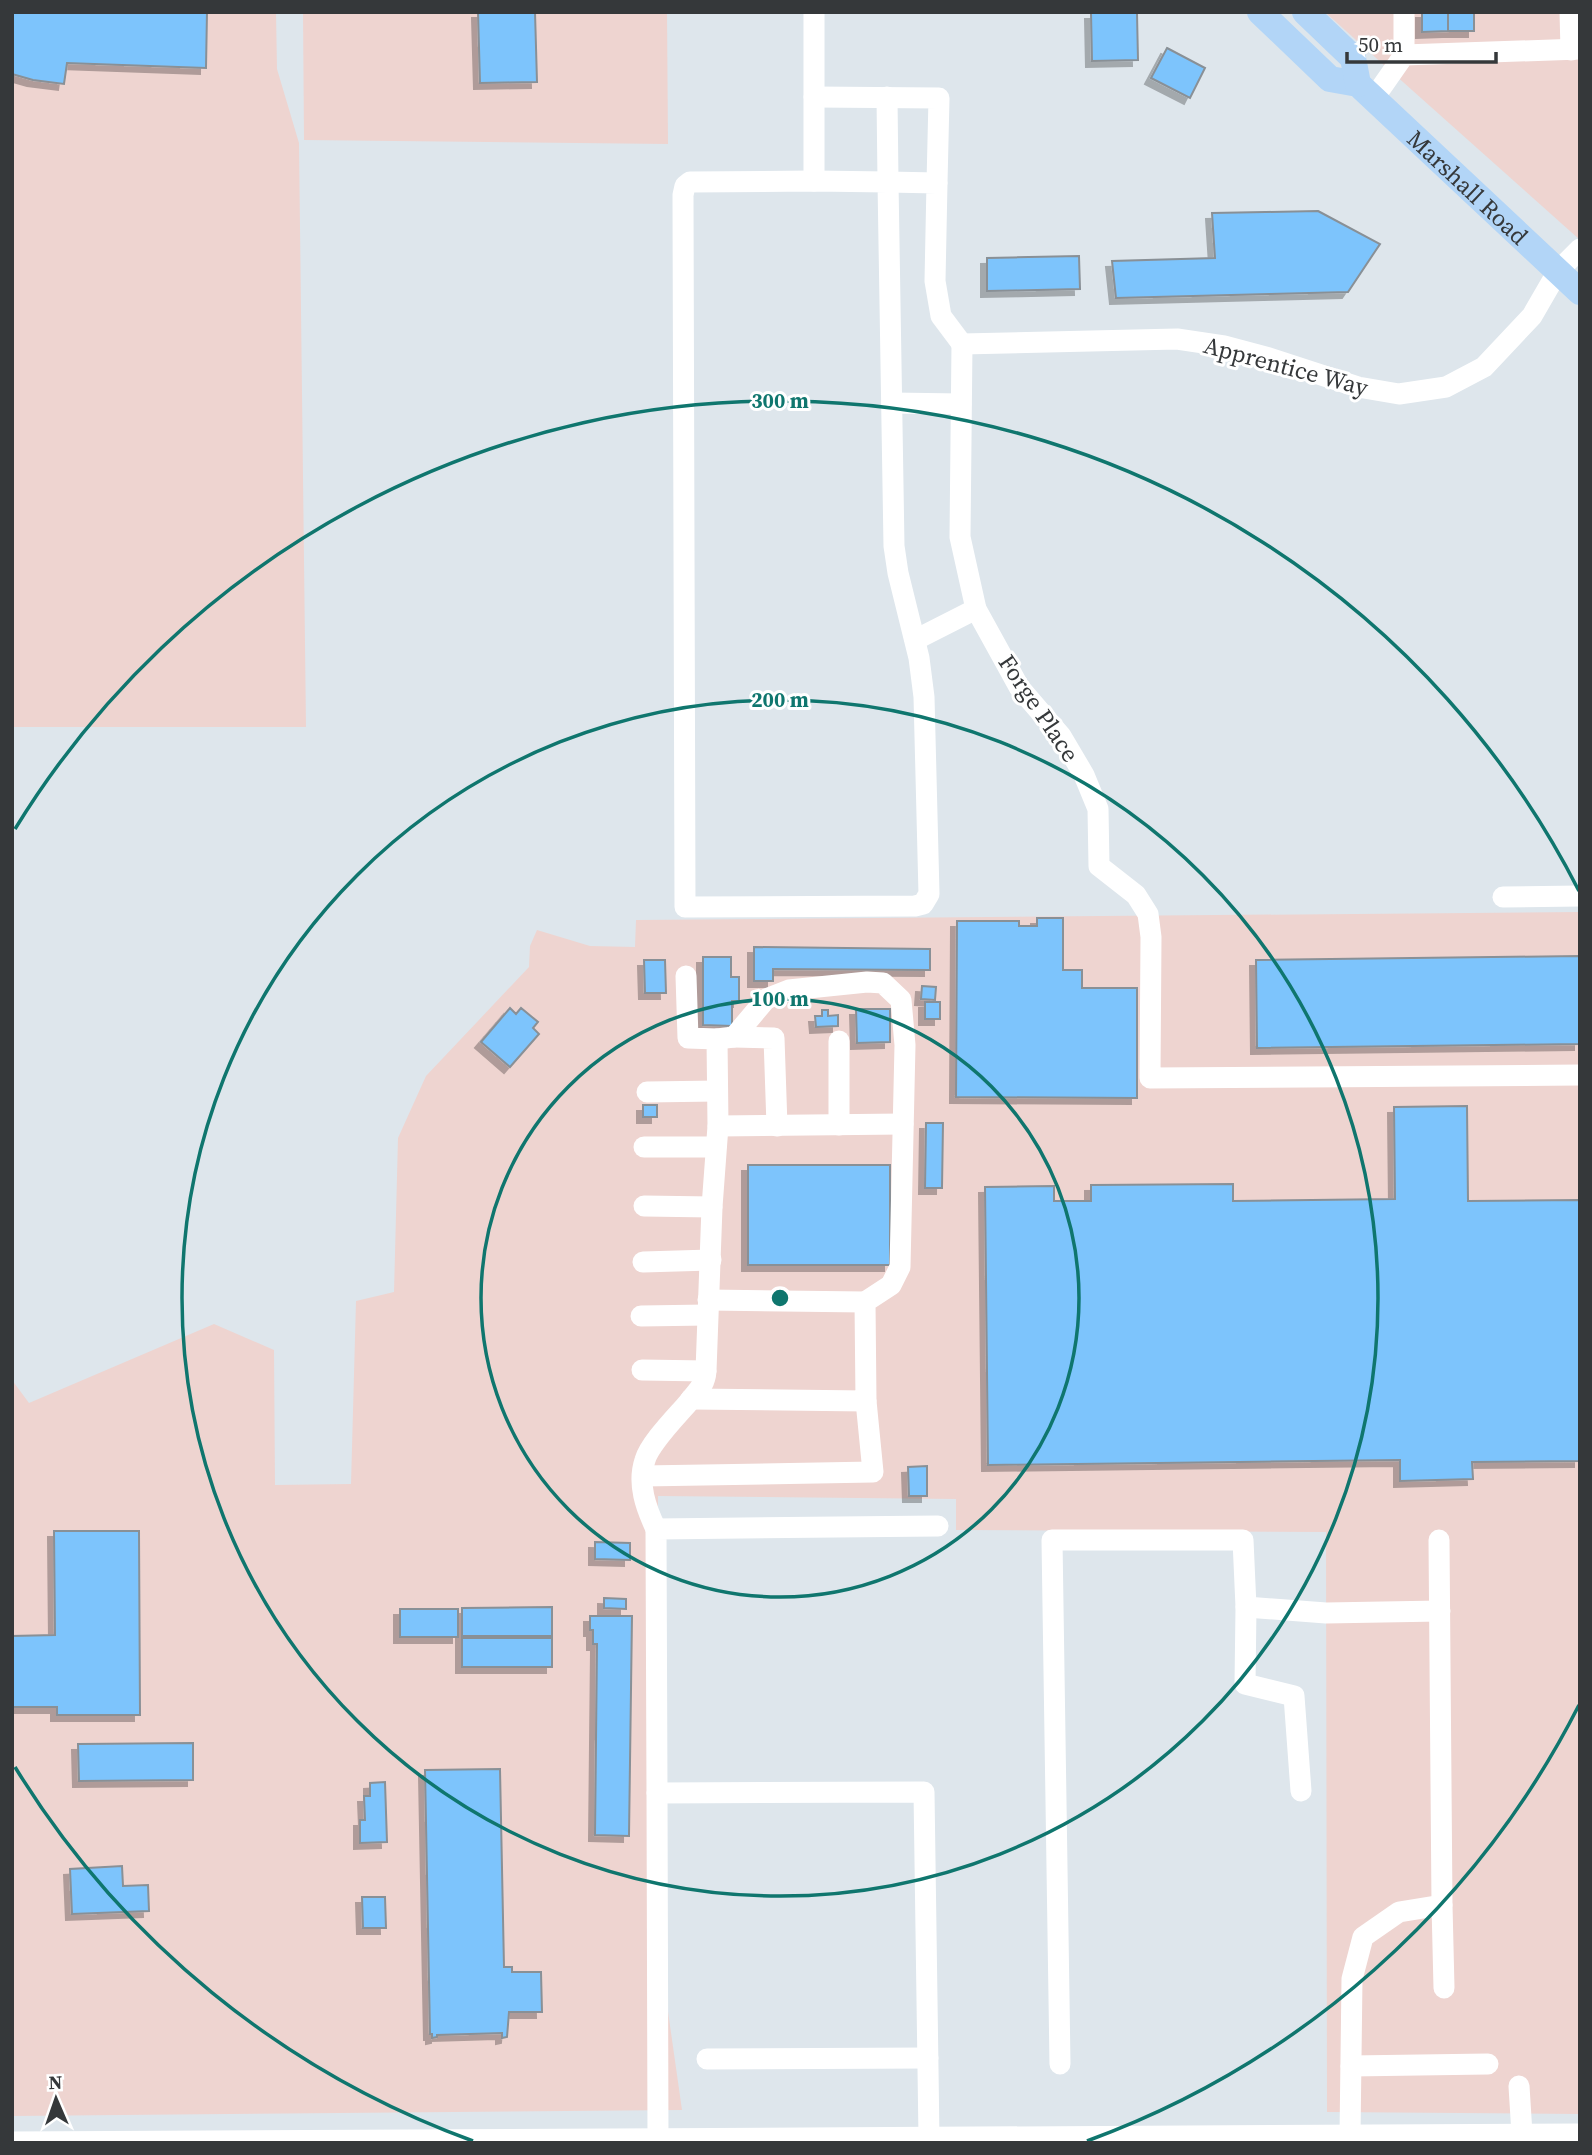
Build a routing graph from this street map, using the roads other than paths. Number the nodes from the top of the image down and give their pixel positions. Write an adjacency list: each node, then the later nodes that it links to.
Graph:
1 (814, 12): 9 (street)
2 (1260, 12): 8 (main road, Marshall Road)
3 (1305, 12): 8 (main road, Marshall Road)
4 (1404, 12): 7 (street)
5 (1570, 12): 6 (street)
6 (1575, 50): 7 (street)
7 (1405, 55): 8 (street)
8 (1366, 91): 15 (main road, Marshall Road)
9 (814, 97): 10 (street); 11 (street)
10 (887, 97): 12 (street); 13 (street)
11 (814, 181): 12 (street); 21 (street)
12 (888, 182): 13 (street); 18 (street)
13 (937, 183): 17 (street)
14 (1580, 249): 15 (street, Apprentice Way)
15 (1558, 271): 16 (main road, Marshall Road); 17 (street, Apprentice Way)
16 (1580, 292)
17 (962, 344): 19 (street, Forge Place)
18 (892, 403): 19 (street); 21 (street)
19 (961, 404): 20 (street, Forge Place)
20 (976, 609): 21 (street); 27 (street, Forge Place)
21 (915, 640)
22 (1580, 896): 23 (street)
23 (1503, 897)
24 (686, 976): 25 (street)
25 (725, 1038): 28 (street); 30 (street); 32 (street)
26 (839, 1041): 31 (street)
27 (1580, 1075)
28 (717, 1091): 29 (street); 33 (street)
29 (647, 1092)
30 (903, 1124): 31 (street); 39 (street)
31 (839, 1125): 32 (street)
32 (777, 1126): 33 (street)
33 (717, 1137): 34 (street); 36 (street)
34 (643, 1147)
35 (644, 1206): 36 (street)
36 (712, 1207): 37 (street)
37 (711, 1260): 38 (street); 40 (street)
38 (642, 1262)
39 (865, 1301): 40 (street); 45 (street)
40 (708, 1307): 41 (street); 43 (street)
41 (641, 1316)
42 (642, 1370): 43 (street)
43 (706, 1371): 44 (street)
44 (691, 1399): 45 (street); 46 (street)
45 (866, 1401): 46 (street)
46 (643, 1476): 48 (street)
47 (938, 1526): 48 (street)
48 (656, 1529): 53 (street)
49 (1439, 1541): 51 (street)
50 (1246, 1607): 51 (street); 52 (street); 58 (street)
51 (1440, 1611): 54 (street)
52 (1301, 1791)
53 (657, 1793): 56 (street); 66 (street)
54 (1442, 1905): 55 (street); 60 (street)
55 (1444, 1988)
56 (928, 2058): 57 (street); 65 (street)
57 (707, 2059)
58 (1060, 2064)
59 (1488, 2064): 60 (street)
60 (1351, 2066): 64 (street)
61 (1519, 2086): 62 (street)
62 (1522, 2134): 63 (street); 64 (street)
63 (1580, 2134)
64 (1350, 2136): 65 (street)
65 (929, 2138): 66 (street)
66 (658, 2140): 67 (street)
67 (12, 2142)

